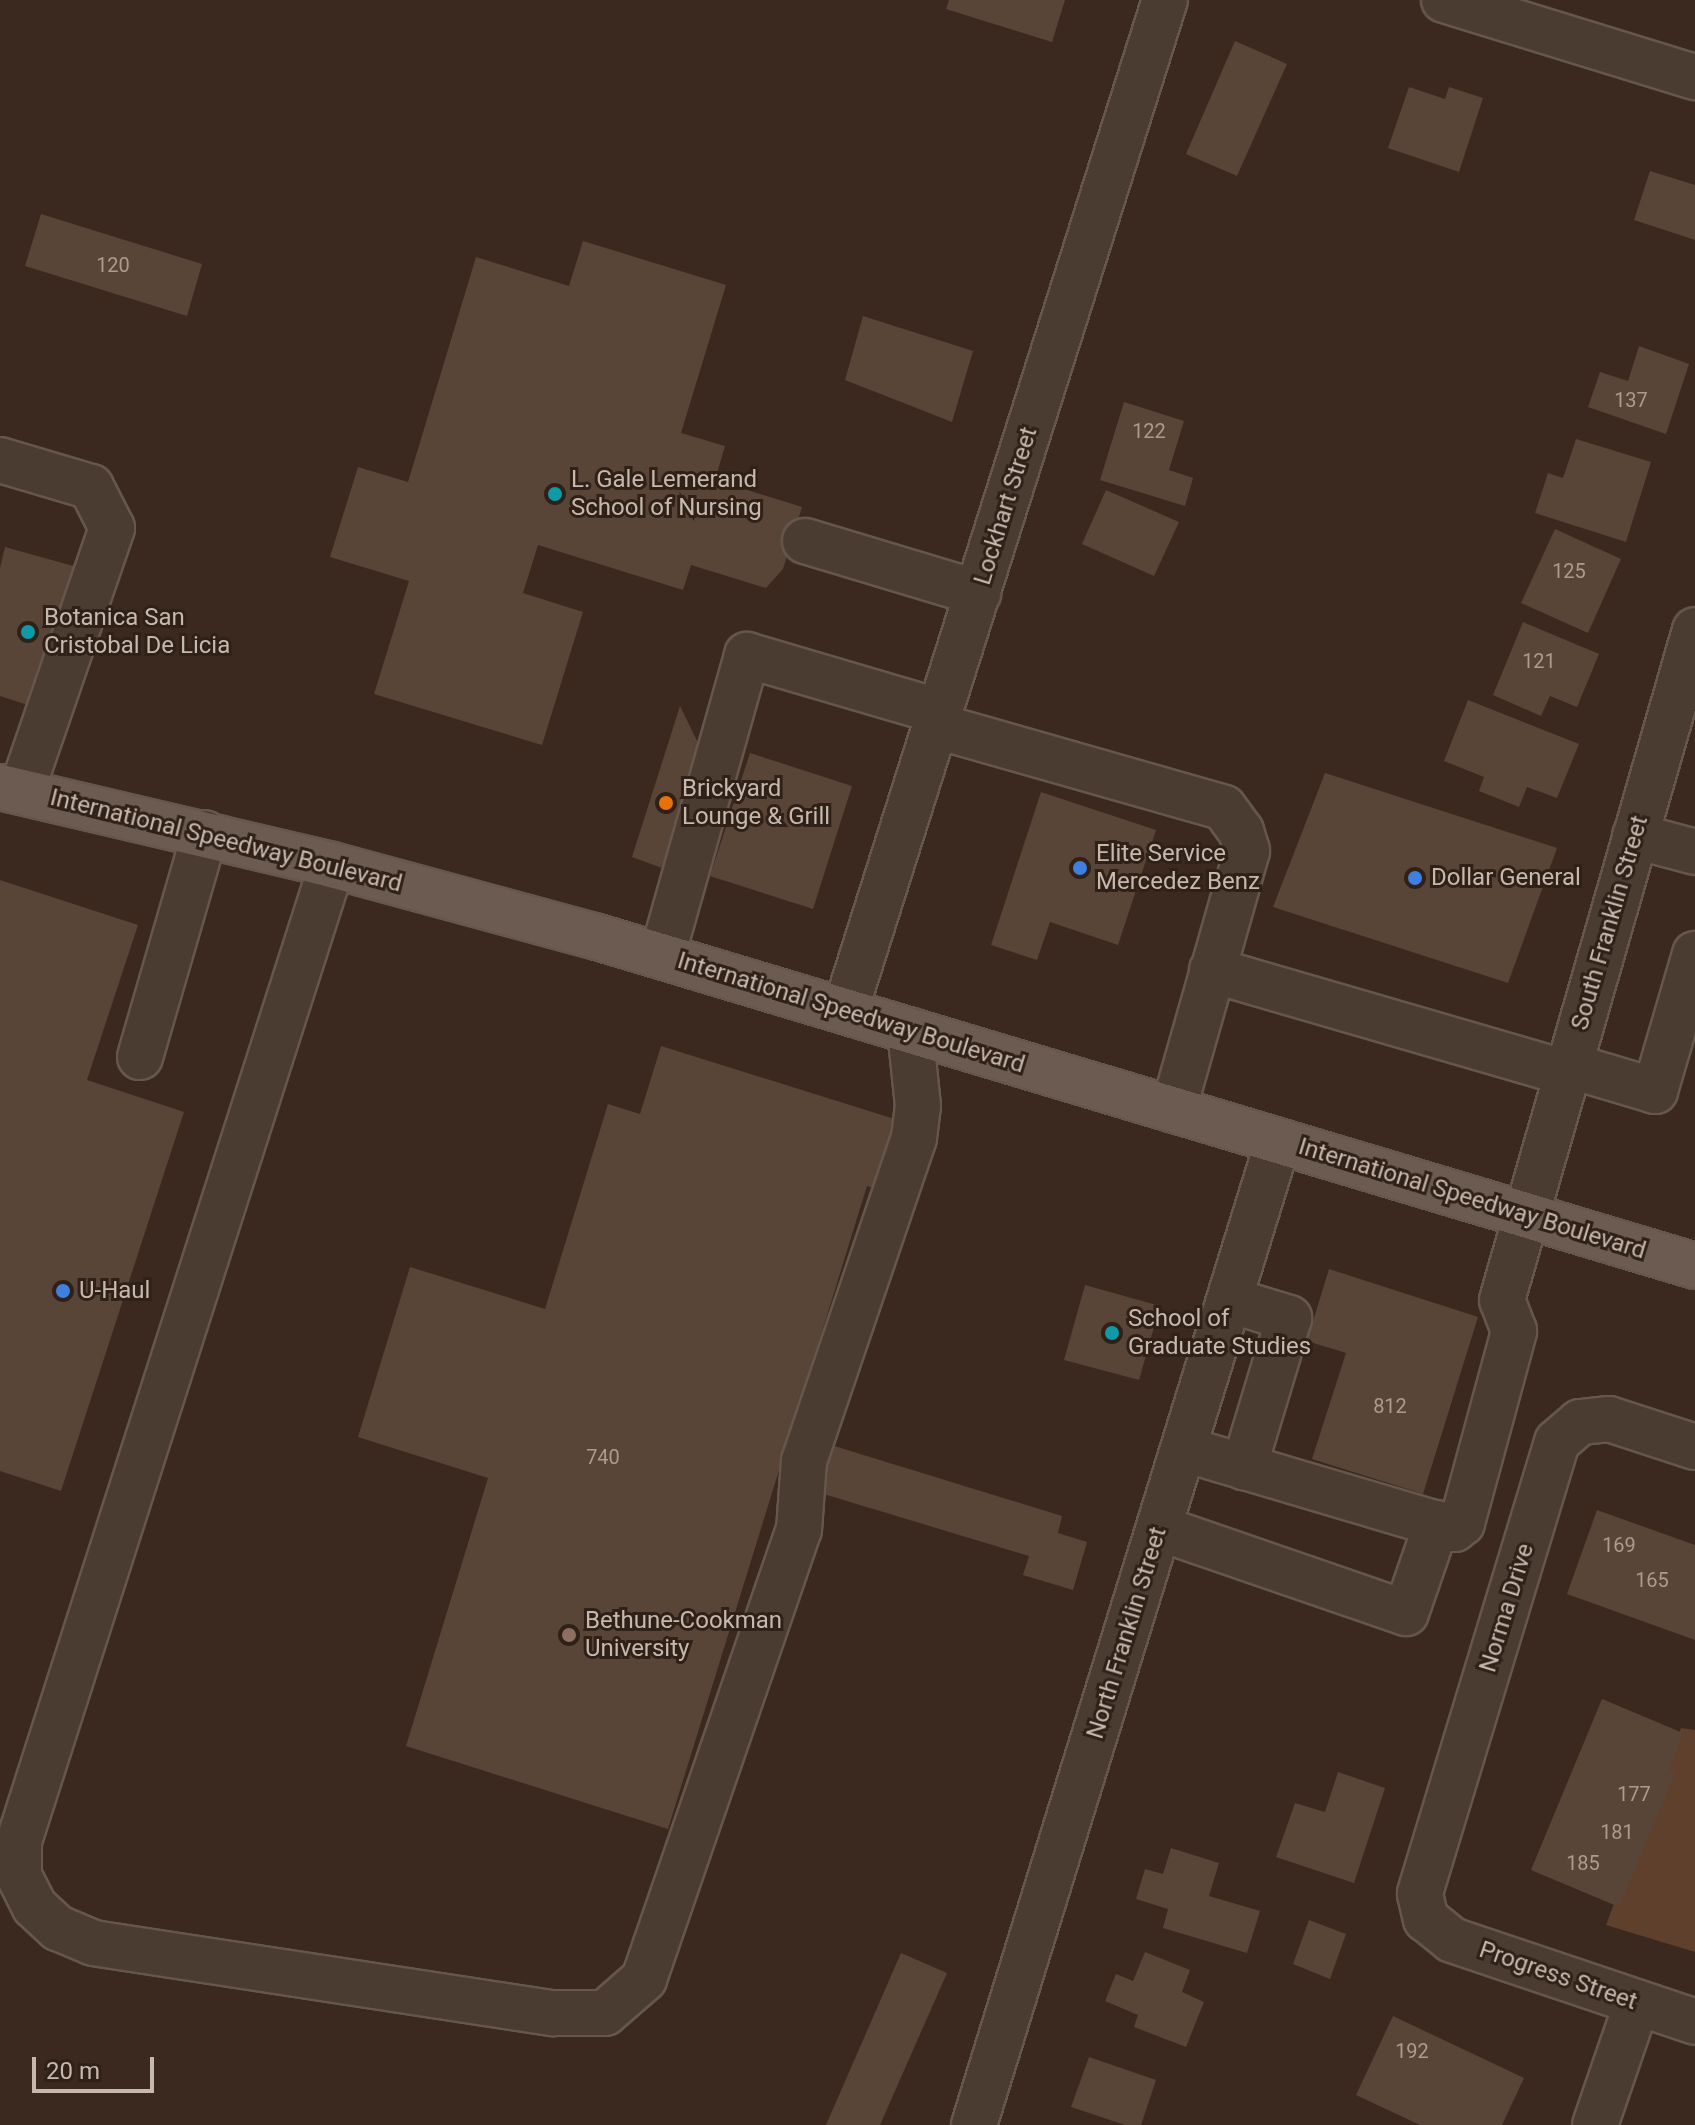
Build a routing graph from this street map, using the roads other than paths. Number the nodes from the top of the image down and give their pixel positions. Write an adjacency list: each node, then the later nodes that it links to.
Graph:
1 (1165, 0): 6 (street, Lockhart Street)
2 (1444, 0): 3 (street)
3 (1695, 77)
4 (0, 460): 9 (street)
5 (805, 541): 6 (street)
6 (978, 593): 8 (street, Lockhart Street)
7 (1695, 630): 11 (street, South Franklin Street)
8 (939, 719): 15 (street); 16 (street); 17 (street, Lockhart Street)
9 (10, 789): 10 (main road, International Speedway Boulevard)
10 (205, 833): 13 (main road, International Speedway Boulevard); 19 (street)
11 (1635, 836): 12 (street); 20 (street, South Franklin Street)
12 (1695, 852)
13 (332, 865): 15 (main road, International Speedway Boulevard); 18 (street)
14 (1695, 954): 20 (street)
15 (662, 956): 17 (main road, International Speedway Boulevard)
16 (1212, 970): 20 (street); 21 (street)
17 (845, 1011): 18 (main road, International Speedway Boulevard)
18 (910, 1030): 21 (main road, International Speedway Boulevard)
19 (140, 1057)
20 (1567, 1069): 23 (street, South Franklin Street)
21 (1173, 1110): 22 (main road, International Speedway Boulevard)
22 (1278, 1142): 23 (main road, International Speedway Boulevard); 25 (street, North Franklin Street)
23 (1525, 1215): 24 (main road, International Speedway Boulevard); 29 (street, South Franklin Street)
24 (1695, 1266)
25 (1230, 1300): 27 (street, North Franklin Street); 28 (street)
26 (1695, 1447): 31 (street, Norma Drive)
27 (1184, 1449): 28 (street); 30 (street, North Franklin Street)
28 (1244, 1467): 29 (street)
29 (1450, 1523): 30 (street)
30 (1159, 1528): 34 (street, North Franklin Street)
31 (1426, 1919): 32 (street, Progress Street)
32 (1637, 2003): 33 (street, Progress Street); 35 (street)
33 (1695, 2022)
34 (974, 2125)
35 (1595, 2125)

